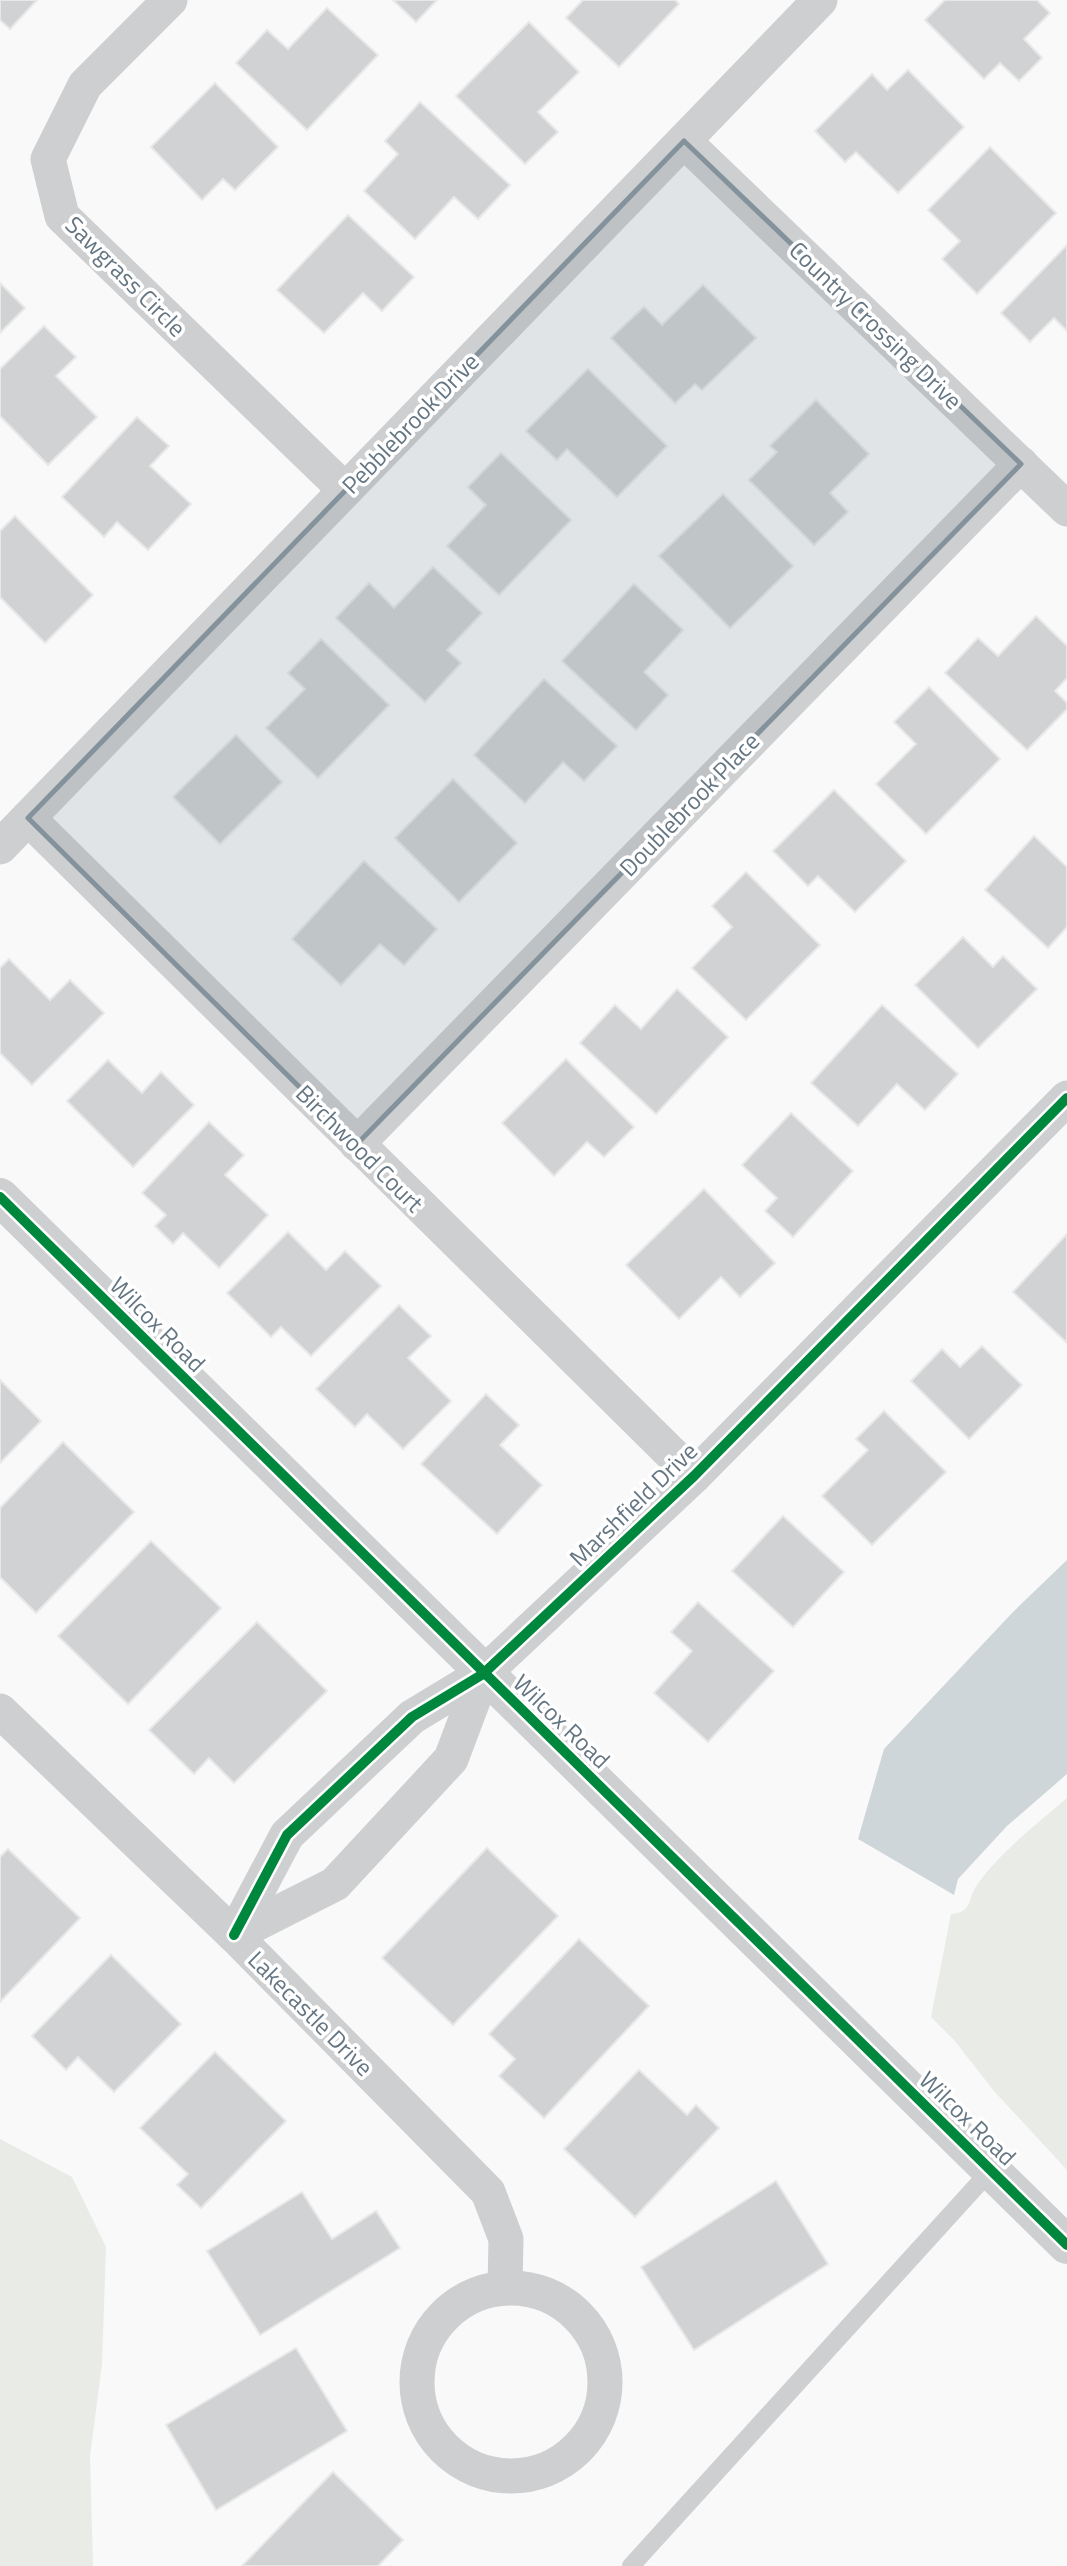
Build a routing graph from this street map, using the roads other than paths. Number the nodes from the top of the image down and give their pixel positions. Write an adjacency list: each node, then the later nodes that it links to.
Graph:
1 (170, 0): 5 (street, Sawgrass Circle)
2 (820, 0): 3 (street, Pebblebrook Drive)
3 (684, 141): 4 (street, Country Crossing Drive); 5 (street, Pebblebrook Drive)
4 (1021, 464): 6 (street, Country Crossing Drive); 10 (street, Doublebrook Place)
5 (345, 490): 7 (street, Pebblebrook Drive)
6 (1067, 509)
7 (28, 818): 8 (street, Pebblebrook Drive); 10 (street, Birchwood Court)
8 (0, 847)
9 (1067, 1098): 12 (street, Marshfield Drive)
10 (357, 1144): 12 (street, Birchwood Court)
11 (0, 1197): 13 (street, Wilcox Road)
12 (694, 1476): 13 (street, Marshfield Drive)
13 (484, 1674): 15 (street, Marshfield Drive); 15 (street, Marshfield Drive); 16 (street, Wilcox Road)
14 (0, 1711): 15 (street, Lakecastle Drive)
15 (234, 1935): 18 (street, Lakecastle Drive)
16 (991, 2170): 17 (street, Wilcox Road); 19 (lane)
17 (1067, 2245)
18 (505, 2287): 18 (street)
19 (631, 2566)

